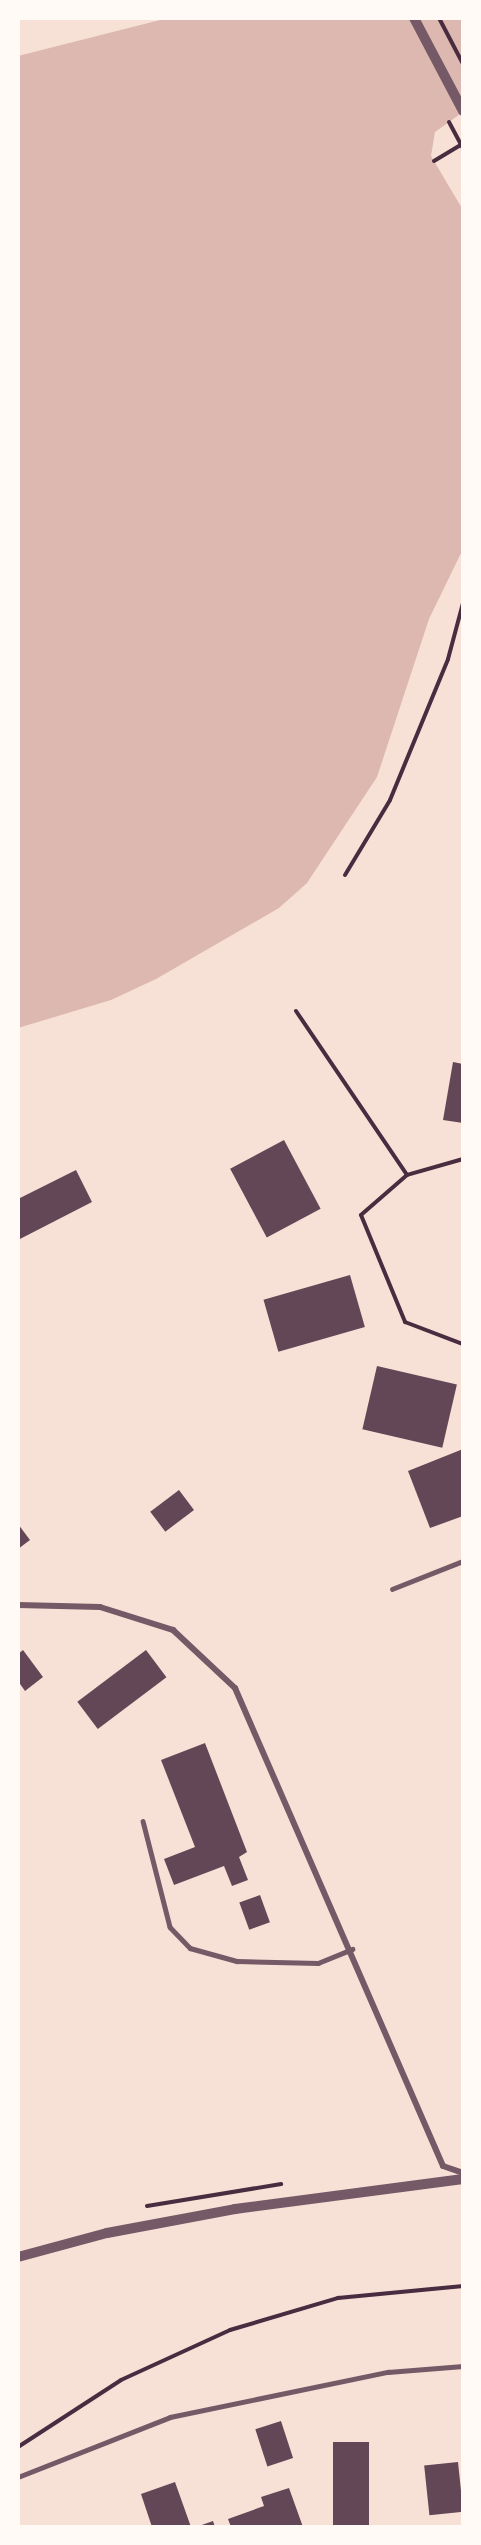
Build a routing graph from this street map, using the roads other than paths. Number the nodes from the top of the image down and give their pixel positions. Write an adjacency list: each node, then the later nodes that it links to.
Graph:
1 (414, 18): 2 (street)
2 (463, 111)
3 (463, 1561): 4 (lane)
4 (392, 1589)
5 (18, 1605): 7 (street)
6 (143, 1821): 7 (lane)
7 (352, 1948): 8 (street)
8 (463, 2173)
9 (463, 2179): 10 (street)
10 (18, 2257)
11 (463, 2366): 12 (lane)
12 (18, 2477)

